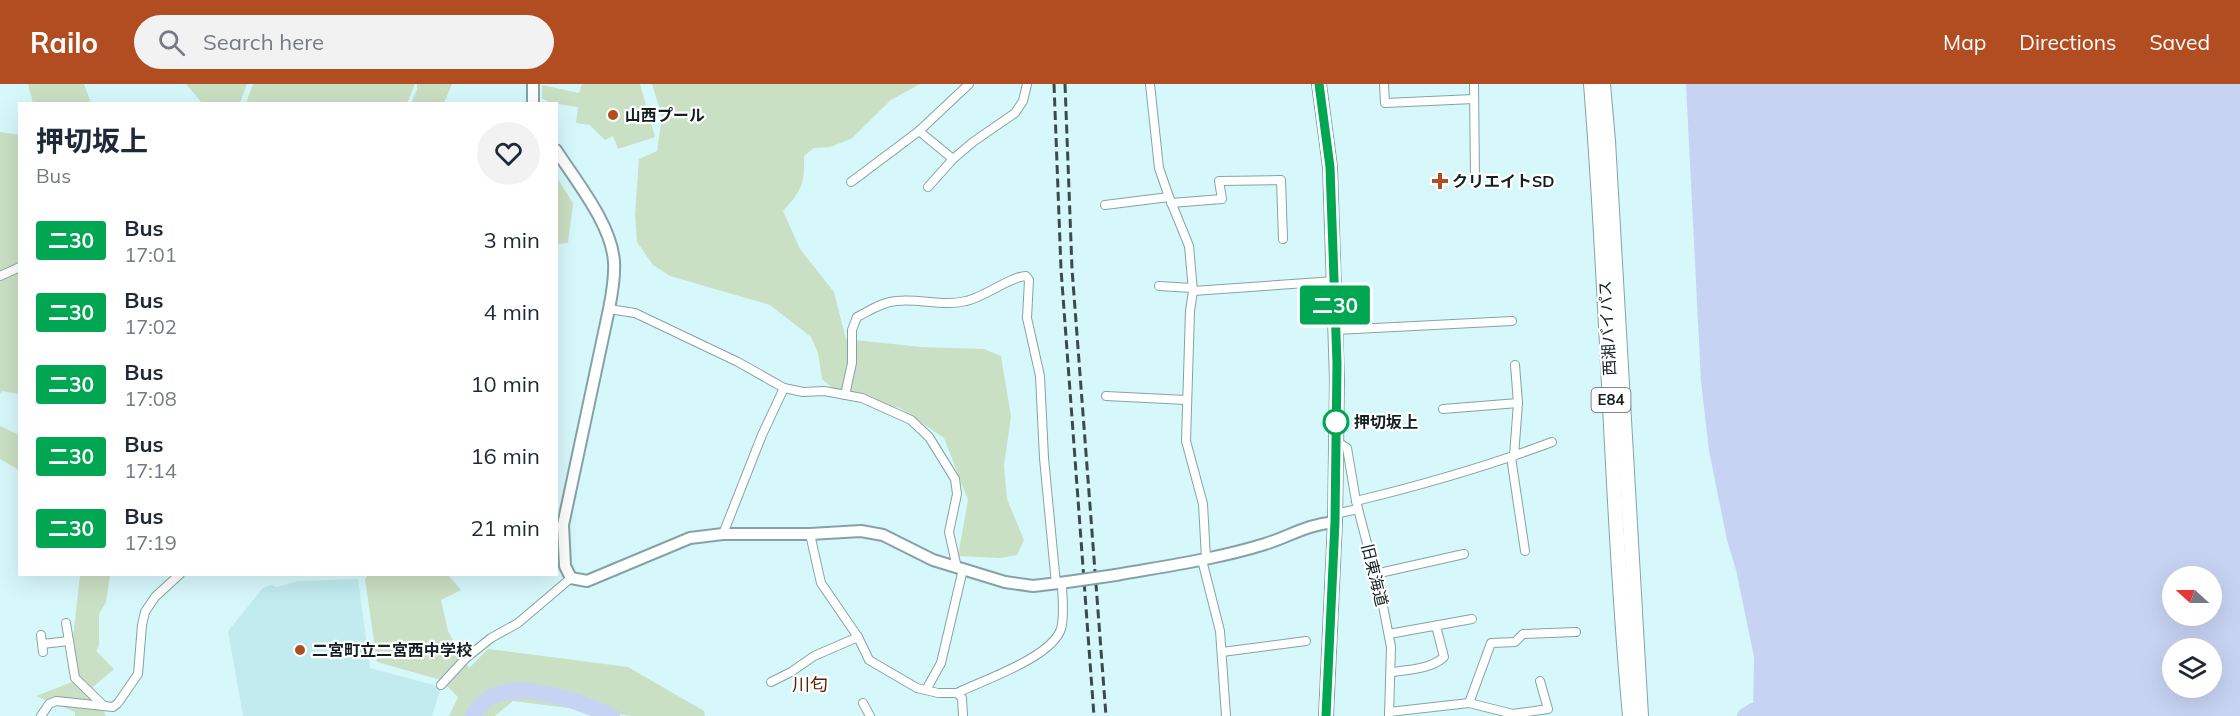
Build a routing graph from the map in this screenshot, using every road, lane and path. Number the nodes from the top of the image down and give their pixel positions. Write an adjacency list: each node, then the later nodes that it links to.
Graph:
1 (533, 84): 11 (street)
2 (969, 84): 12 (street)
3 (1028, 84): 14 (street)
4 (1150, 84): 18 (street)
5 (1318, 84): 23 (highway)
6 (1384, 84): 10 (street)
7 (1474, 84): 10 (street)
8 (1591, 84): 77 (highway, 西湘バイパス / E84)
9 (1603, 84): 78 (highway, 西湘バイパス / E84)
10 (1474, 99): 15 (street)
11 (533, 102)
12 (919, 131): 14 (street); 16 (street)
13 (558, 153): 26 (street)
14 (953, 159): 17 (street)
15 (1475, 178)
16 (851, 182)
17 (928, 187)
18 (1170, 200): 19 (street); 20 (street); 25 (street)
19 (1105, 205)
20 (1283, 239)
21 (18, 268): 22 (street)
22 (0, 276)
23 (1335, 280): 25 (street); 28 (highway)
24 (1159, 286): 25 (street)
25 (1192, 289): 33 (street)
26 (609, 309): 30 (street); 41 (street)
27 (1512, 321): 28 (street)
28 (1336, 330): 36 (highway)
29 (1515, 365): 34 (street)
30 (784, 388): 31 (street); 42 (street)
31 (845, 395): 47 (street); 51 (street)
32 (1106, 396): 33 (street)
33 (1186, 400): 46 (street)
34 (1518, 403): 35 (street); 38 (street)
35 (1443, 409)
36 (1336, 441): 39 (street, 旧東海道); 40 (highway)
37 (1552, 442): 38 (street)
38 (1512, 457): 39 (street); 44 (street)
39 (1357, 505): 40 (street); 48 (street, 旧東海道)
40 (1335, 518): 46 (street); 76 (highway)
41 (560, 525): 50 (street)
42 (723, 534): 43 (street); 50 (street)
43 (810, 534): 47 (street); 58 (street)
44 (1525, 551)
45 (1464, 554): 48 (street)
46 (1204, 559): 51 (street, bridge); 61 (street)
47 (960, 569): 51 (street); 66 (street)
48 (1375, 574): 56 (street, 旧東海道)
49 (178, 576): 70 (street)
50 (571, 578): 65 (street)
51 (1062, 583): 67 (street)
52 (1472, 619): 54 (street)
53 (66, 623): 59 (street)
54 (1436, 626): 56 (street); 62 (street)
55 (1576, 632): 69 (street)
56 (1389, 634): 62 (street, 旧東海道)
57 (41, 635): 59 (street)
58 (858, 637): 64 (street); 66 (street)
59 (69, 641): 70 (street)
60 (1306, 641): 61 (street)
61 (1222, 652): 75 (street)
62 (1392, 672): 71 (street, 旧東海道)
63 (1540, 681): 69 (street)
64 (771, 682)
65 (441, 685)
66 (926, 690): 67 (street)
67 (957, 693): 74 (street)
68 (863, 703): 73 (street)
69 (1469, 703): 71 (street)
70 (104, 706): 72 (street)
71 (1389, 714)
72 (41, 716)
73 (870, 716)
74 (963, 716)
75 (1226, 716)
76 (1326, 716)
77 (1630, 716)
78 (1641, 716)

